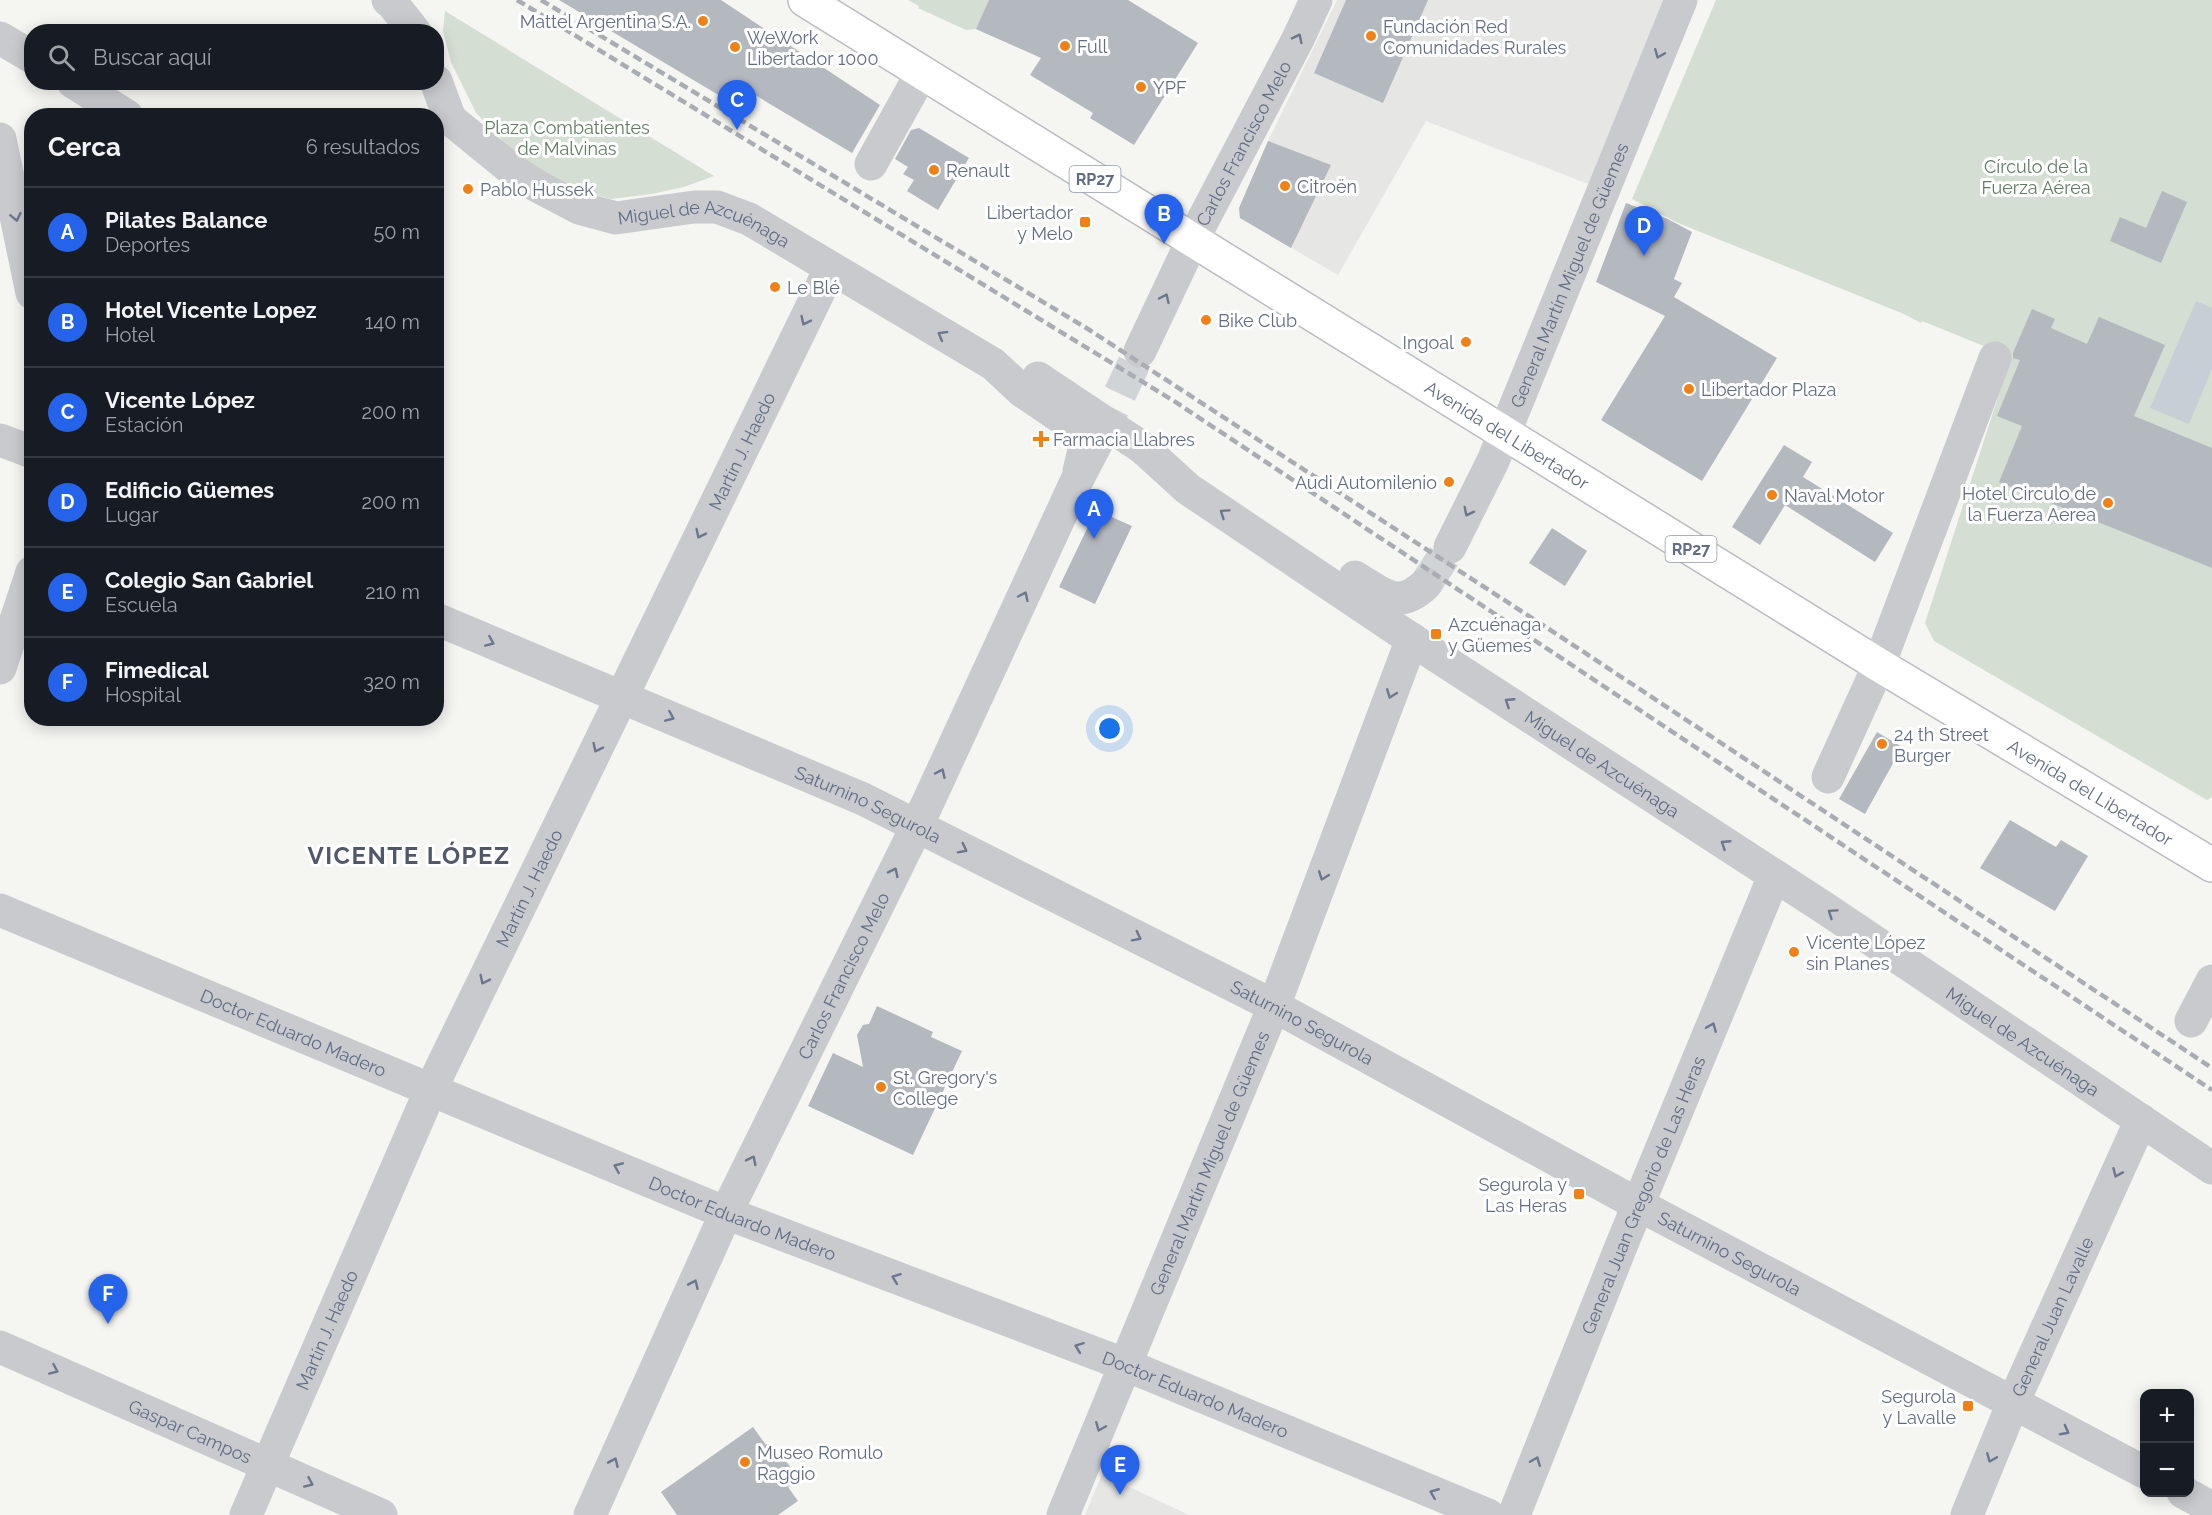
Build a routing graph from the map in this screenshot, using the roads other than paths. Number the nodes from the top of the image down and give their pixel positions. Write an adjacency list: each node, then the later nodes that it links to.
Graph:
1 (388, 0): 5 (street)
2 (805, 0): 8 (main road, Avenida del Libertador / RP27)
3 (1316, 0): 16 (street, Carlos Francisco Melo, one-way to 3)
4 (1681, 0): 22 (street, General Martín Miguel de Güemes, one-way to 22)
5 (409, 24)
6 (0, 38): 7 (street)
7 (24, 52)
8 (921, 74): 15 (street); 16 (main road, Avenida del Libertador / RP27)
9 (86, 90): 11 (street)
10 (437, 90): 12 (street, Miguel de Azcuénaga)
11 (115, 108)
12 (440, 108)
13 (444, 126): 18 (street, Miguel de Azcuénaga)
14 (0, 139): 17 (street, one-way to 17)
15 (871, 164)
16 (1193, 239): 19 (street, Carlos Francisco Melo, one-way to 16); 22 (main road, Avenida del Libertador / RP27)
17 (24, 254)
18 (830, 269): 21 (street, Miguel de Azcuénaga, one-way to 18); 35 (street, Martín J. Haedo, one-way to 35)
19 (1140, 351)
20 (1995, 358): 33 (street)
21 (993, 364): 26 (street, Miguel de Azcuénaga); 27 (street, Miguel de Azcuénaga, one-way to 21, bridge)
22 (1504, 433): 28 (street, General Martín Miguel de Güemes, one-way to 28); 33 (main road, Avenida del Libertador / RP27)
23 (1099, 438): 26 (street, Carlos Francisco Melo)
24 (0, 440): 25 (street)
25 (24, 449)
26 (1076, 484): 37 (street, Carlos Francisco Melo, one-way to 26)
27 (1267, 542): 29 (street); 32 (street, Miguel de Azcuénaga)
28 (1450, 547)
29 (1426, 584)
30 (24, 596): 34 (street)
31 (444, 622): 35 (street, Saturnino Segurola, one-way to 35)
32 (1412, 639): 39 (street, Miguel de Azcuénaga, one-way to 32); 42 (street, General Martín Miguel de Güemes, one-way to 42)
33 (1879, 665): 36 (street); 38 (main road, Avenida del Libertador / RP27)
34 (0, 668)
35 (622, 697): 37 (street, Saturnino Segurola, one-way to 37); 44 (street, Martín J. Haedo, one-way to 44)
36 (1828, 777)
37 (917, 826): 42 (street, Saturnino Segurola, one-way to 42); 48 (street, Carlos Francisco Melo, one-way to 37)
38 (2212, 865)
39 (1774, 876): 45 (street, Miguel de Azcuénaga, one-way to 39); 47 (street, General Juan Gregorio de Las Heras, one-way to 39)
40 (0, 910): 44 (street, Doctor Eduardo Madero)
41 (2212, 981): 43 (street)
42 (1274, 1006): 47 (street, Saturnino Segurola); 50 (street, General Martín Miguel de Güemes)
43 (2191, 1021)
44 (431, 1089): 48 (street, Doctor Eduardo Madero, one-way to 44); 52 (street, Martín J. Haedo)
45 (2141, 1120): 46 (street, Miguel de Azcuénaga); 51 (street, General Juan Lavalle, one-way to 51)
46 (2212, 1168)
47 (1639, 1205): 51 (street, Saturnino Segurola); 61 (street, General Juan Gregorio de Las Heras, one-way to 47)
48 (726, 1213): 50 (street, Doctor Eduardo Madero, one-way to 48); 58 (street, Carlos Francisco Melo, one-way to 48)
49 (0, 1347): 52 (street, Gaspar Campos, one-way to 52)
50 (1125, 1365): 59 (street, General Martín Miguel de Güemes, one-way to 59); 60 (street, Doctor Eduardo Madero, one-way to 50)
51 (2013, 1403): 53 (street, Saturnino Segurola, one-way to 53); 62 (street, General Juan Lavalle, one-way to 62)
52 (267, 1465): 56 (street, Martín J. Haedo); 57 (street, Gaspar Campos, one-way to 57)
53 (2140, 1469)
54 (2192, 1497): 55 (street)
55 (2212, 1508)
56 (246, 1515)
57 (381, 1515)
58 (590, 1515)
59 (1063, 1515)
60 (1488, 1515)
61 (1514, 1515)
62 (1967, 1515)

